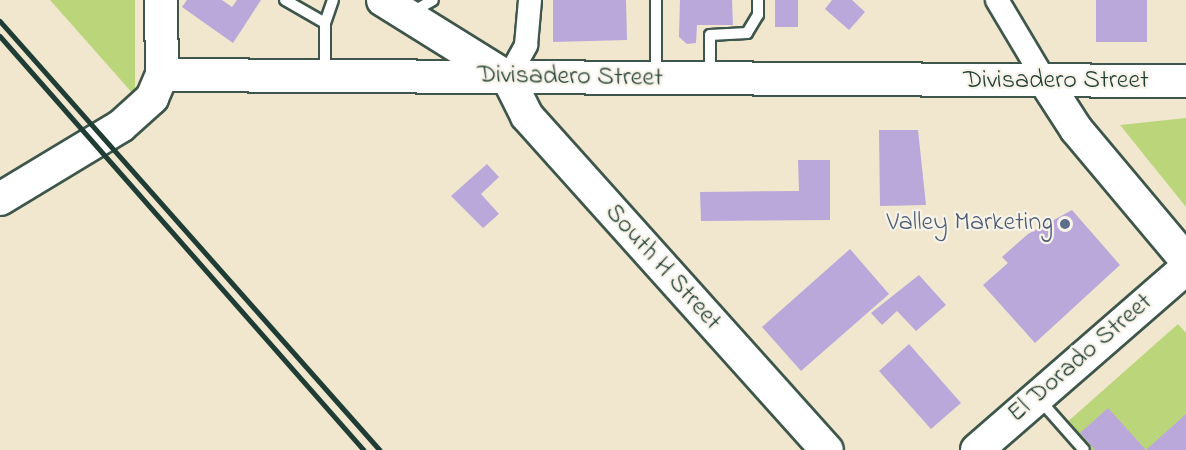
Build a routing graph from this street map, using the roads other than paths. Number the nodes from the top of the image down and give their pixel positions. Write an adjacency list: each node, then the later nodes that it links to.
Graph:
1 (161, 0): 12 (street)
2 (285, 0): 10 (lane)
3 (333, 0): 10 (lane)
4 (433, 0): 9 (lane)
5 (530, 0): 13 (street)
6 (656, 0): 14 (lane)
7 (758, 0): 15 (lane)
8 (997, 0): 17 (street)
9 (394, 8): 13 (street)
10 (325, 23): 11 (lane)
11 (325, 74): 12 (street, Divisadero Street); 13 (street, Divisadero Street)
12 (162, 75): 18 (street)
13 (508, 78): 14 (street, Divisadero Street); 22 (street, South H Street)
14 (656, 80): 15 (street, Divisadero Street)
15 (710, 80): 17 (street, Divisadero Street)
16 (1186, 81): 17 (street, Divisadero Street)
17 (1047, 84): 19 (street)
18 (0, 199)
19 (1186, 261)
20 (1186, 268): 21 (street, El Dorado Street)
21 (1037, 397): 23 (street, El Dorado Street); 24 (lane)
22 (827, 450)
23 (977, 450)
24 (1083, 450)

